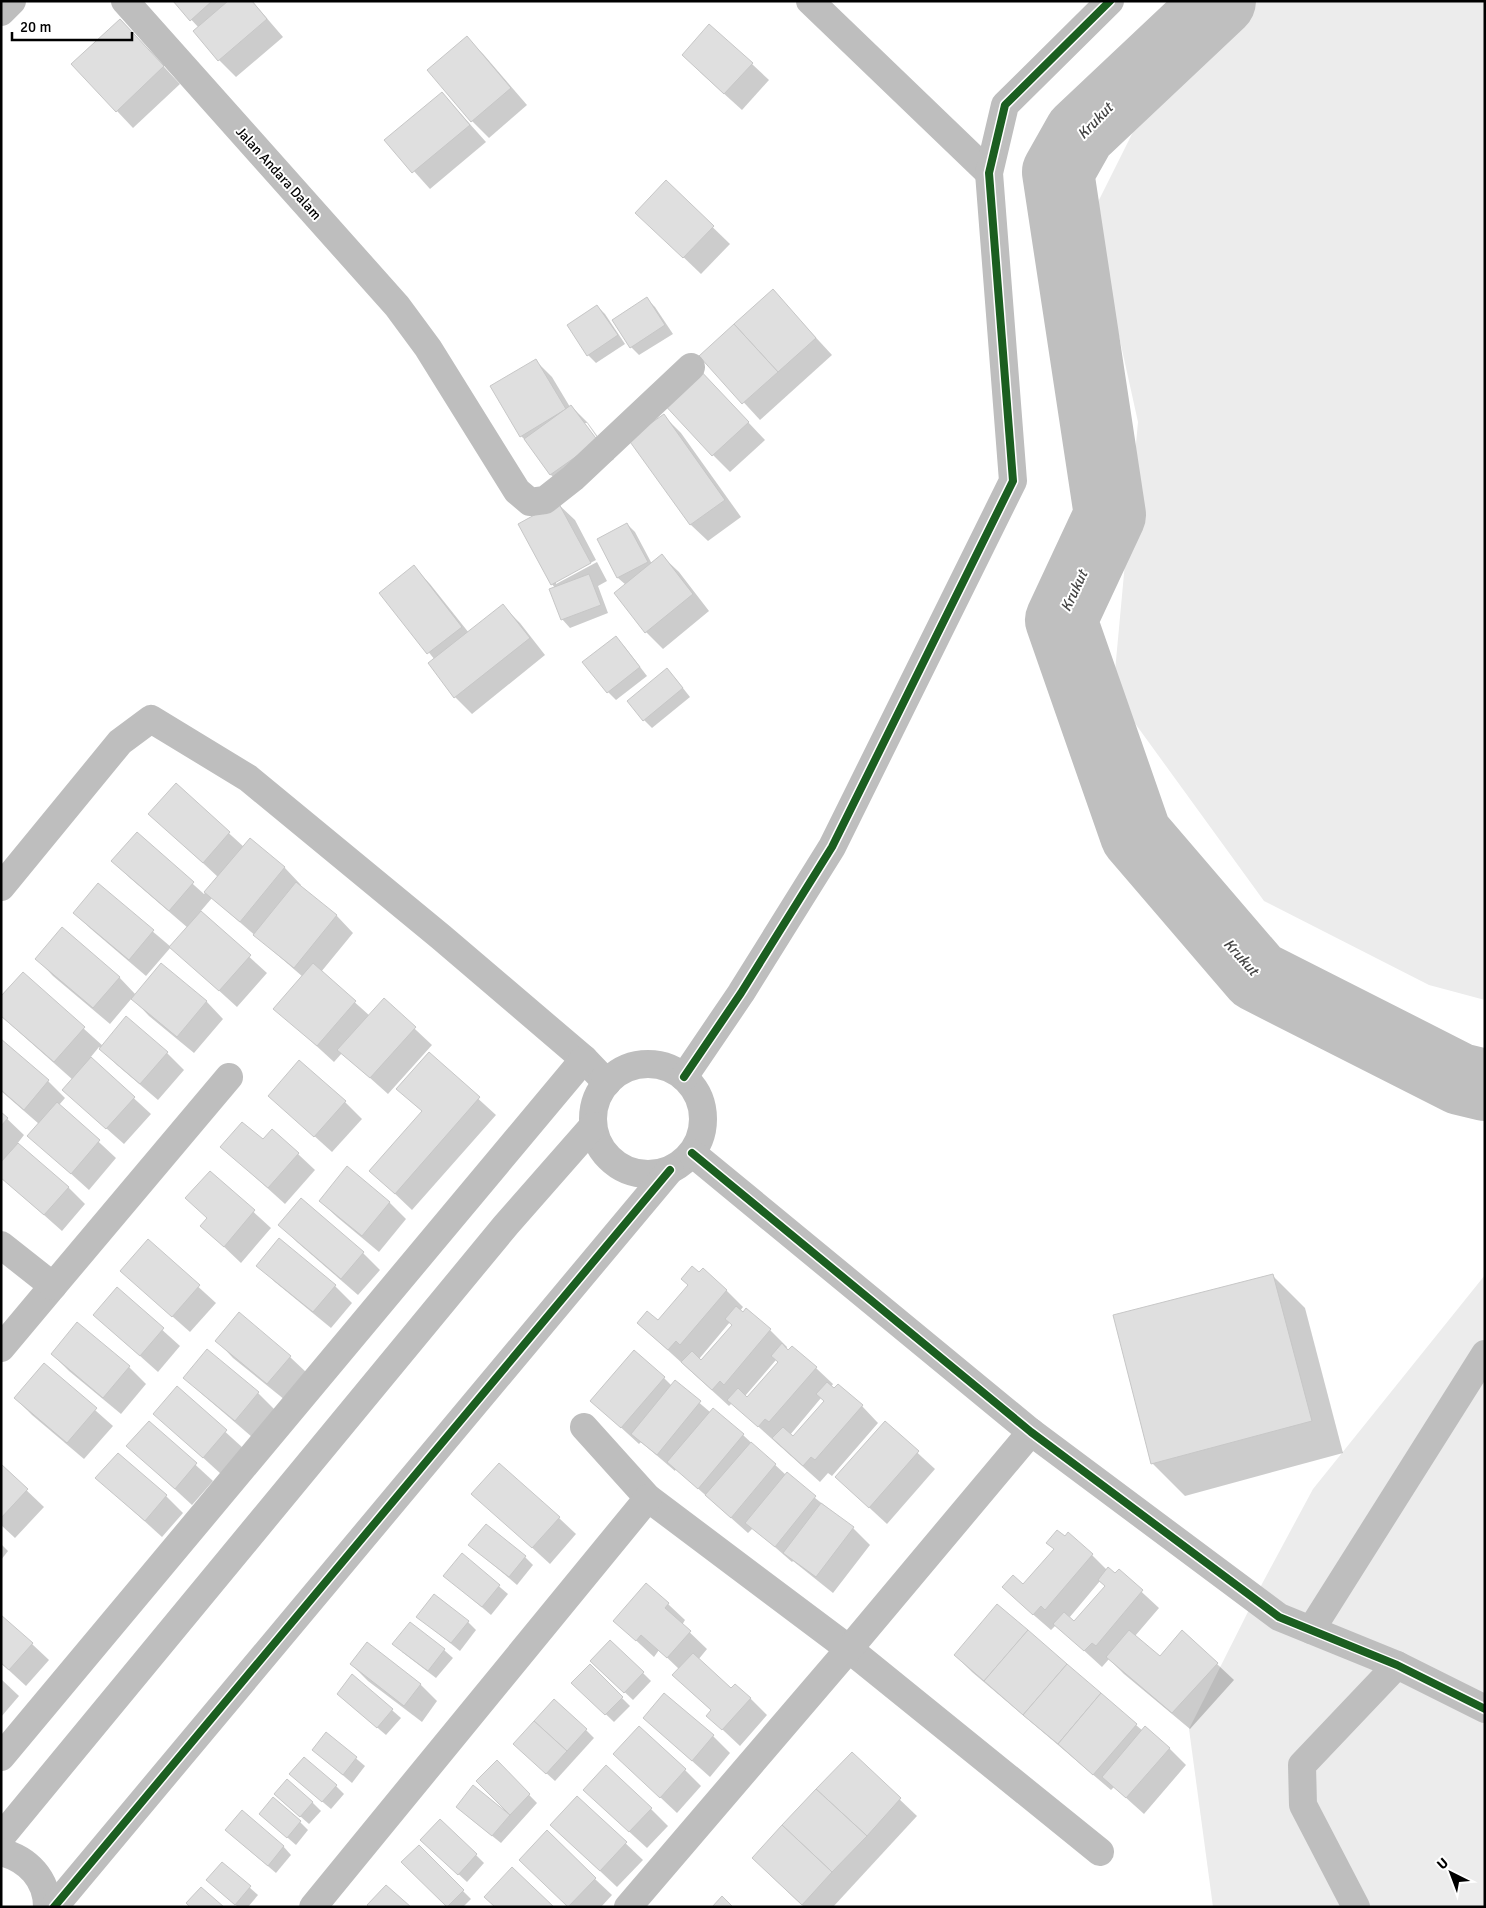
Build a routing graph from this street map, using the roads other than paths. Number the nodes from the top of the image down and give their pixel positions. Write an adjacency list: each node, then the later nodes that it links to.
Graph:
1 (12, 1): 5 (street)
2 (125, 1): 7 (street, Jalan Andara Dalam)
3 (810, 1): 6 (street)
4 (1110, 1): 6 (street)
5 (1, 12)
6 (989, 173): 11 (street)
7 (691, 367)
8 (1, 887): 9 (street)
9 (584, 1059): 12 (street); 27 (street)
10 (229, 1077): 17 (street)
11 (684, 1077): 12 (street); 14 (street)
12 (607, 1083): 13 (street)
13 (593, 1126): 15 (street); 28 (street)
14 (692, 1153): 15 (street); 21 (street)
15 (670, 1170): 32 (street)
16 (1, 1245): 17 (street)
17 (52, 1286): 18 (street)
18 (1, 1348)
19 (1485, 1354): 23 (street)
20 (584, 1427): 22 (street)
21 (1031, 1432): 23 (street); 24 (street)
22 (648, 1498): 24 (street); 33 (street)
23 (1311, 1630): 25 (street)
24 (849, 1649): 30 (street); 34 (street)
25 (1397, 1665): 26 (street); 35 (street)
26 (1485, 1709)
27 (1, 1757)
28 (1, 1837)
29 (1, 1852): 31 (street)
30 (1100, 1852)
31 (47, 1907)
32 (54, 1907)
33 (313, 1907)
34 (628, 1907)
35 (1356, 1907)

